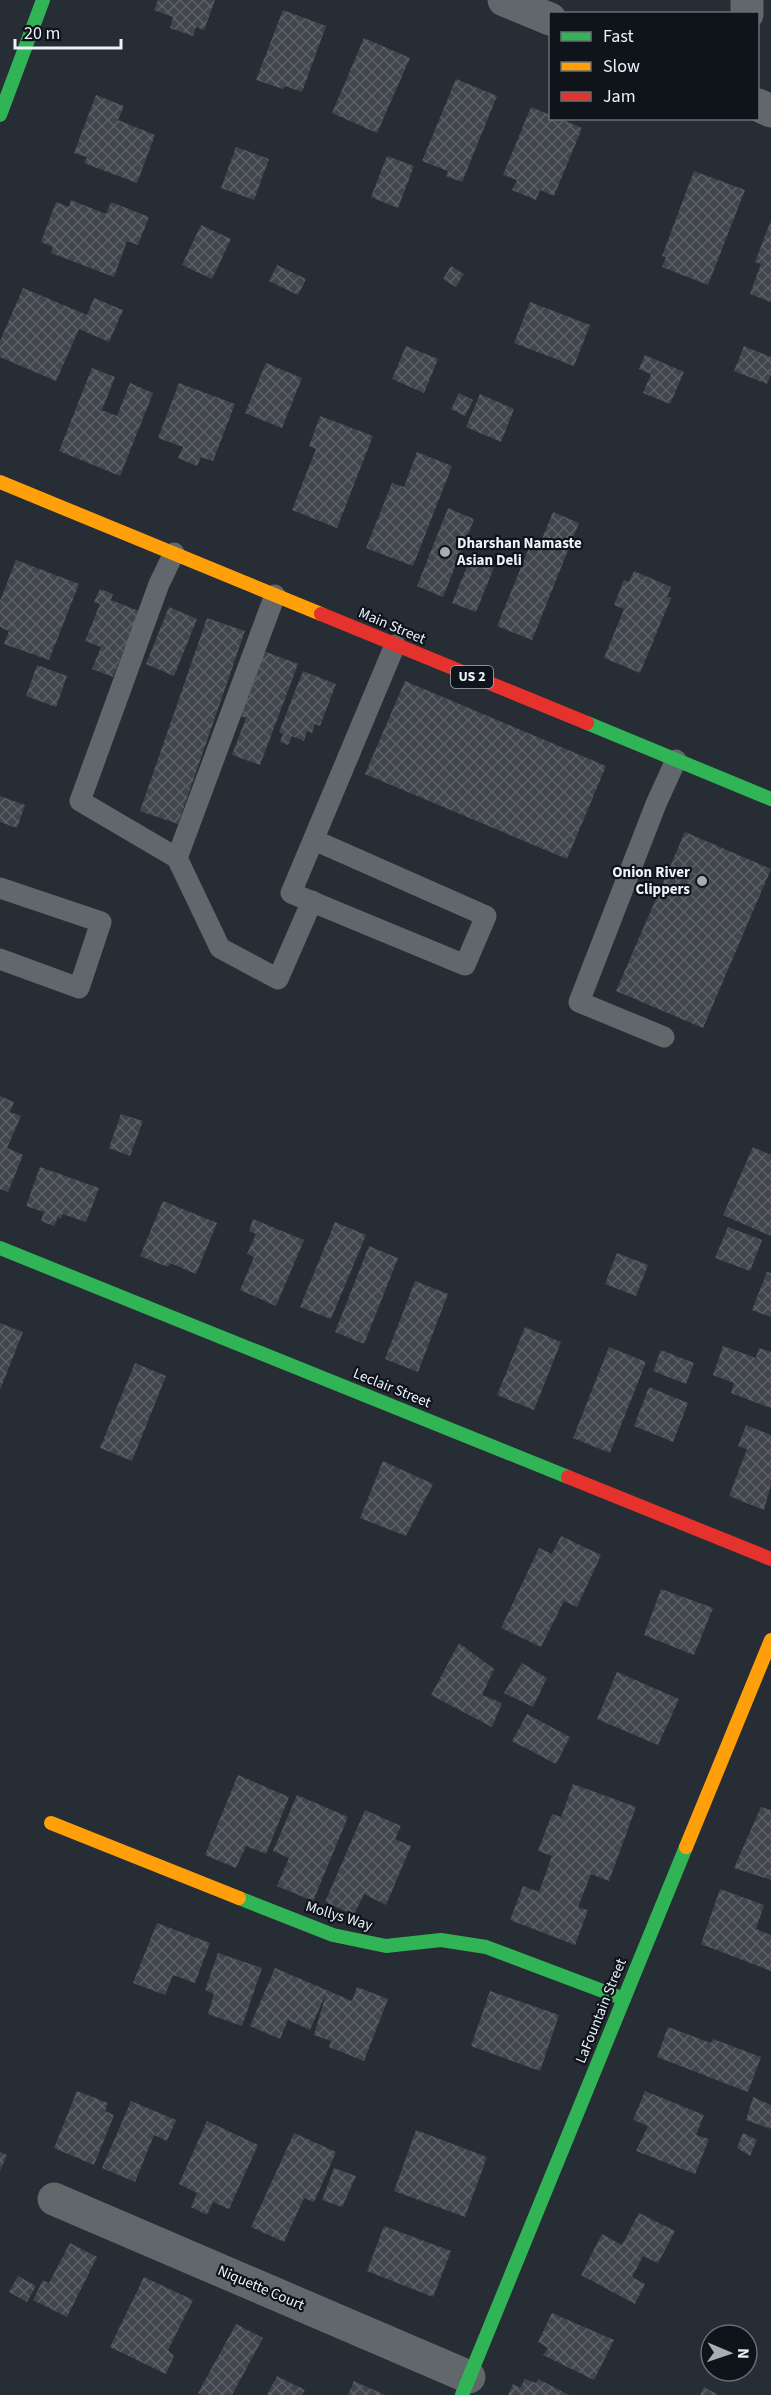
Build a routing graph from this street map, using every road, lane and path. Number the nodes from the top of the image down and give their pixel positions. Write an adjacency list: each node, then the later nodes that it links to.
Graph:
1 (43, 0): 4 (street)
2 (504, 0): 3 (street)
3 (549, 19)
4 (0, 114)
5 (0, 482): 6 (street, Main Street / US 2)
6 (174, 554): 7 (street, Main Street / US 2); 12 (lane)
7 (275, 595): 8 (street, Main Street / US 2); 12 (lane)
8 (395, 645): 9 (street, Main Street / US 2); 11 (lane)
9 (676, 760): 10 (street, Main Street / US 2); 16 (lane)
10 (771, 800)
11 (314, 840): 14 (lane); 14 (lane)
12 (177, 858): 14 (lane)
13 (0, 888): 15 (lane)
14 (312, 901)
15 (0, 959)
16 (664, 1037)
17 (0, 1248): 18 (street, Leclair Street)
18 (771, 1559)
19 (771, 1640): 21 (street, LaFountain Street)
20 (51, 1823): 21 (street, Mollys Way)
21 (624, 1999): 23 (street, LaFountain Street)
22 (54, 2199): 23 (street, Niquette Court)
23 (465, 2386)

